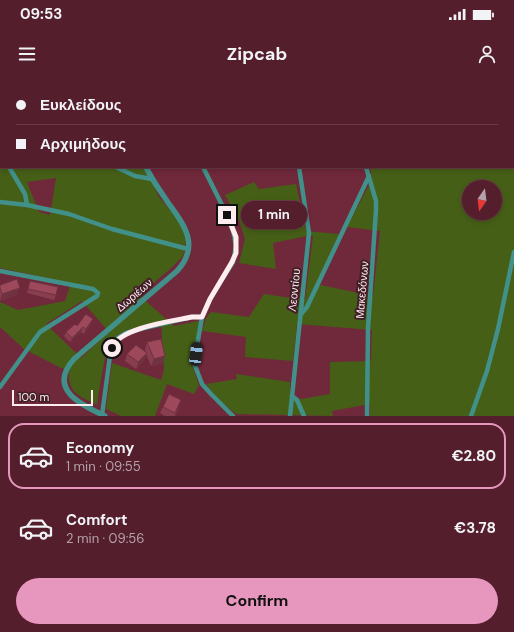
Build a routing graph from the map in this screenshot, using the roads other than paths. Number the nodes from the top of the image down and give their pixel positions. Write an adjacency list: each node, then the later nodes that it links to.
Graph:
1 (10, 168): 10 (street)
2 (118, 168): 8 (street)
3 (146, 168): 8 (street, Δωριέων)
4 (204, 168): 15 (street)
5 (299, 168): 14 (street, Λεοντίου)
6 (366, 168): 7 (street, Μακεδόνων)
7 (369, 176): 14 (street); 22 (street, Μακεδόνων)
8 (152, 179): 11 (street, Δωριέων)
9 (0, 202): 10 (street)
10 (27, 205): 11 (street)
11 (188, 249): 18 (street, Δωριέων)
12 (514, 252): 23 (street)
13 (0, 271): 16 (street)
14 (300, 315): 17 (street, Λεοντίου)
15 (202, 317): 18 (street); 19 (street)
16 (0, 387)
17 (292, 396): 20 (street, Λεοντίου); 21 (street)
18 (103, 415)
19 (233, 416)
20 (290, 416)
21 (304, 416)
22 (367, 416)
23 (471, 416)

